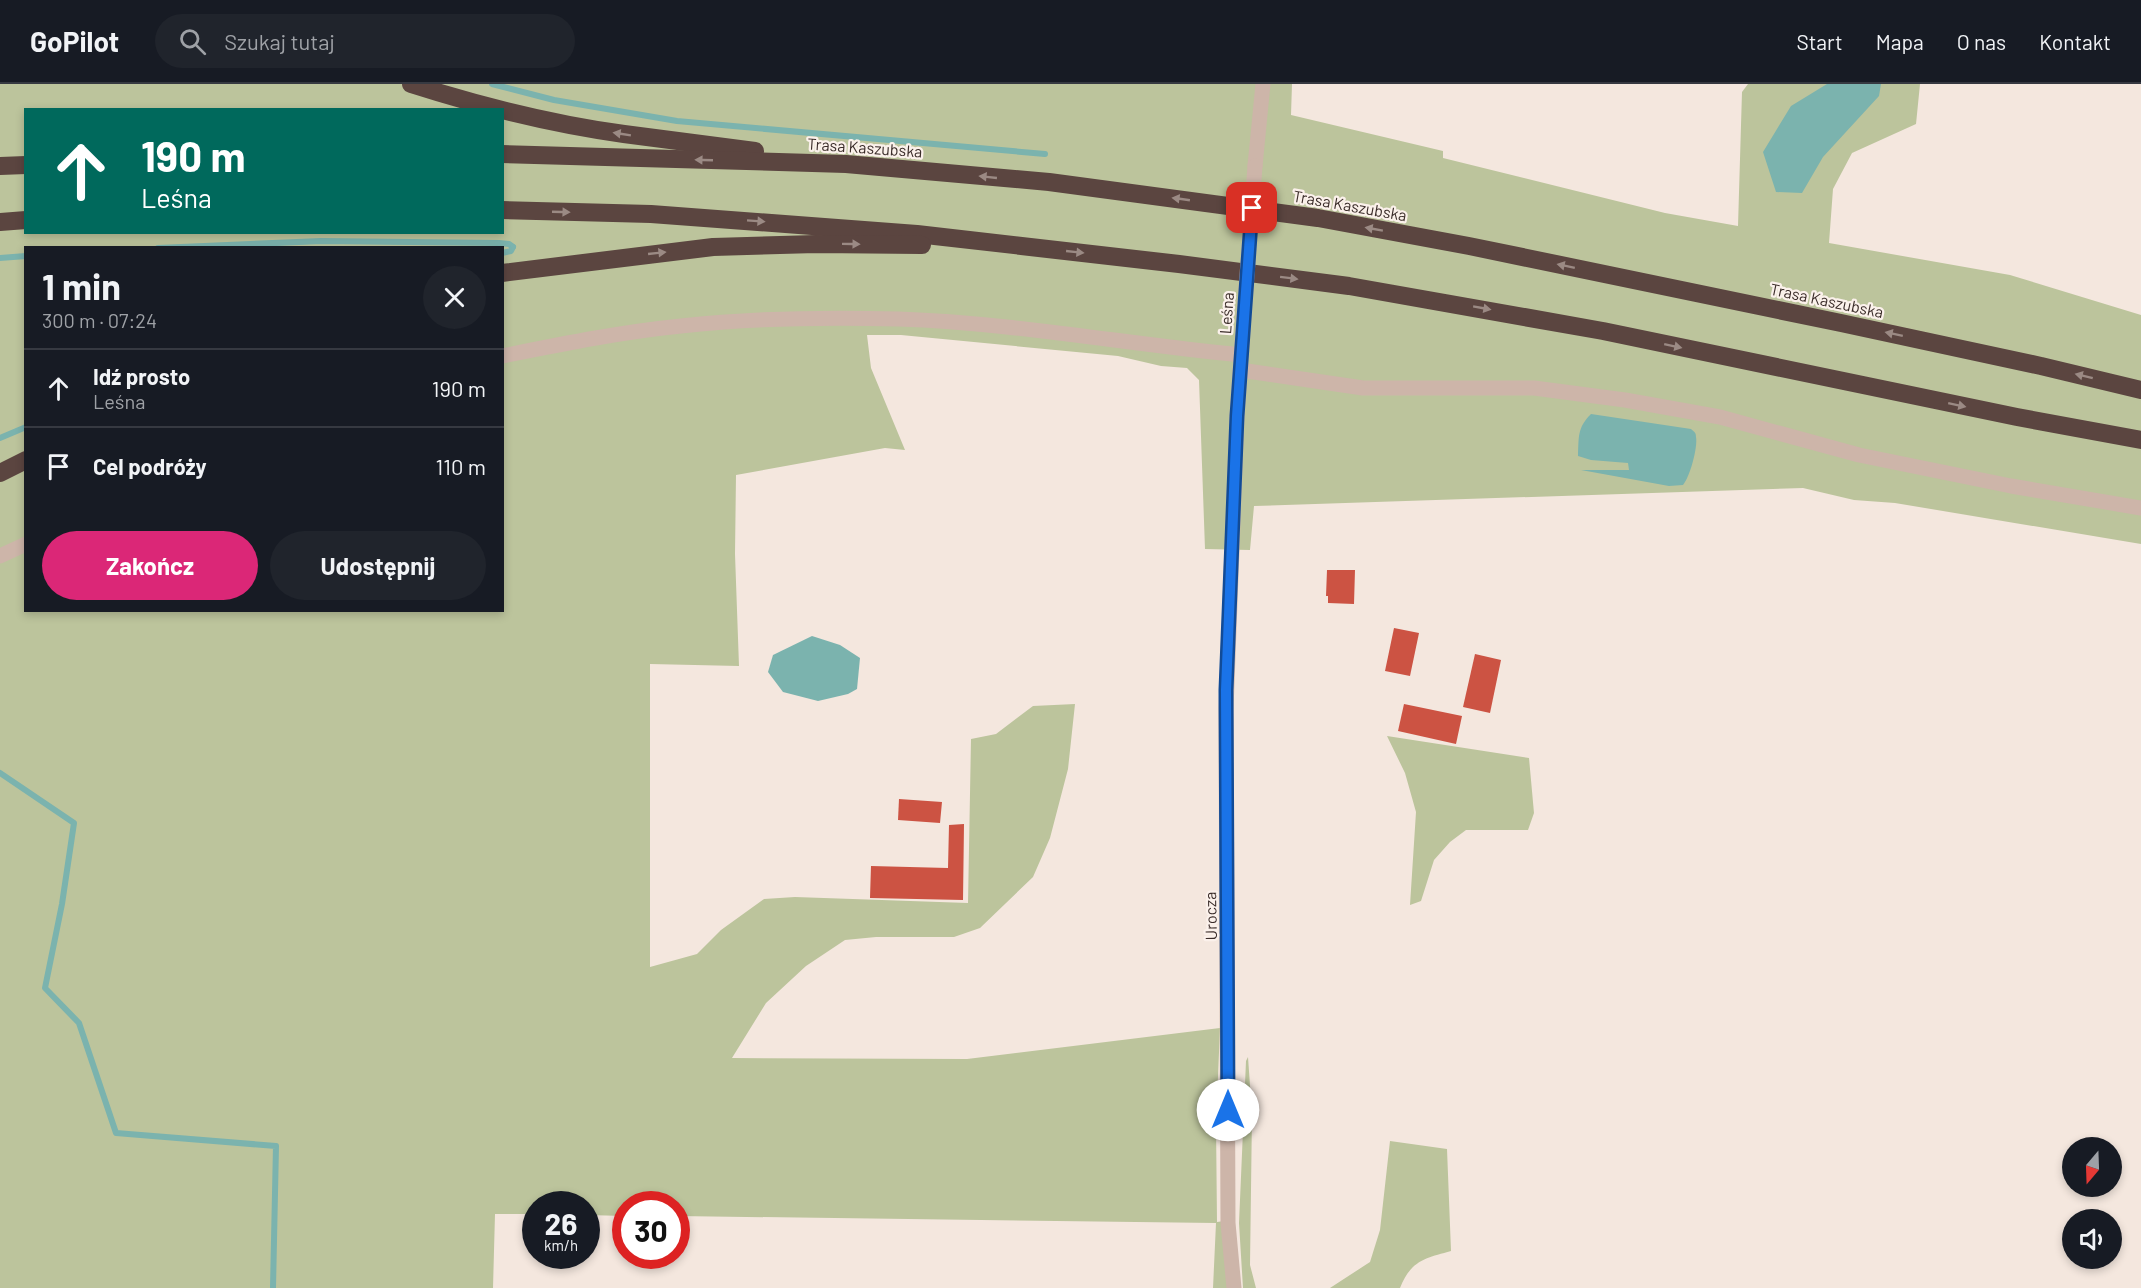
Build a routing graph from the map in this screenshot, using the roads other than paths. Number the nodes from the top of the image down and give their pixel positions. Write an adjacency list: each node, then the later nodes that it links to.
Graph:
1 (411, 84): 3 (highway, one-way to 1)
2 (1263, 84): 15 (street, Leśna, bridge)
3 (499, 108)
4 (504, 109): 6 (highway, one-way to 4)
5 (504, 154): 6 (highway, Trasa Kaszubska, one-way to 5)
6 (846, 164): 16 (highway, Trasa Kaszubska, one-way to 6)
7 (24, 165): 8 (highway)
8 (0, 166)
9 (504, 210): 12 (highway, one-way to 12)
10 (24, 220): 11 (highway)
11 (0, 222)
12 (1017, 246): 13 (highway, one-way to 12); 17 (highway, one-way to 17)
13 (504, 273)
14 (504, 356): 15 (street)
15 (1241, 363): 20 (street); 21 (street, Leśna)
16 (2141, 390)
17 (2141, 440)
18 (24, 461): 19 (highway)
19 (0, 473)
20 (2141, 508)
21 (1231, 544): 24 (street, Urocza)
22 (24, 545): 23 (street)
23 (0, 556)
24 (1234, 1288)

